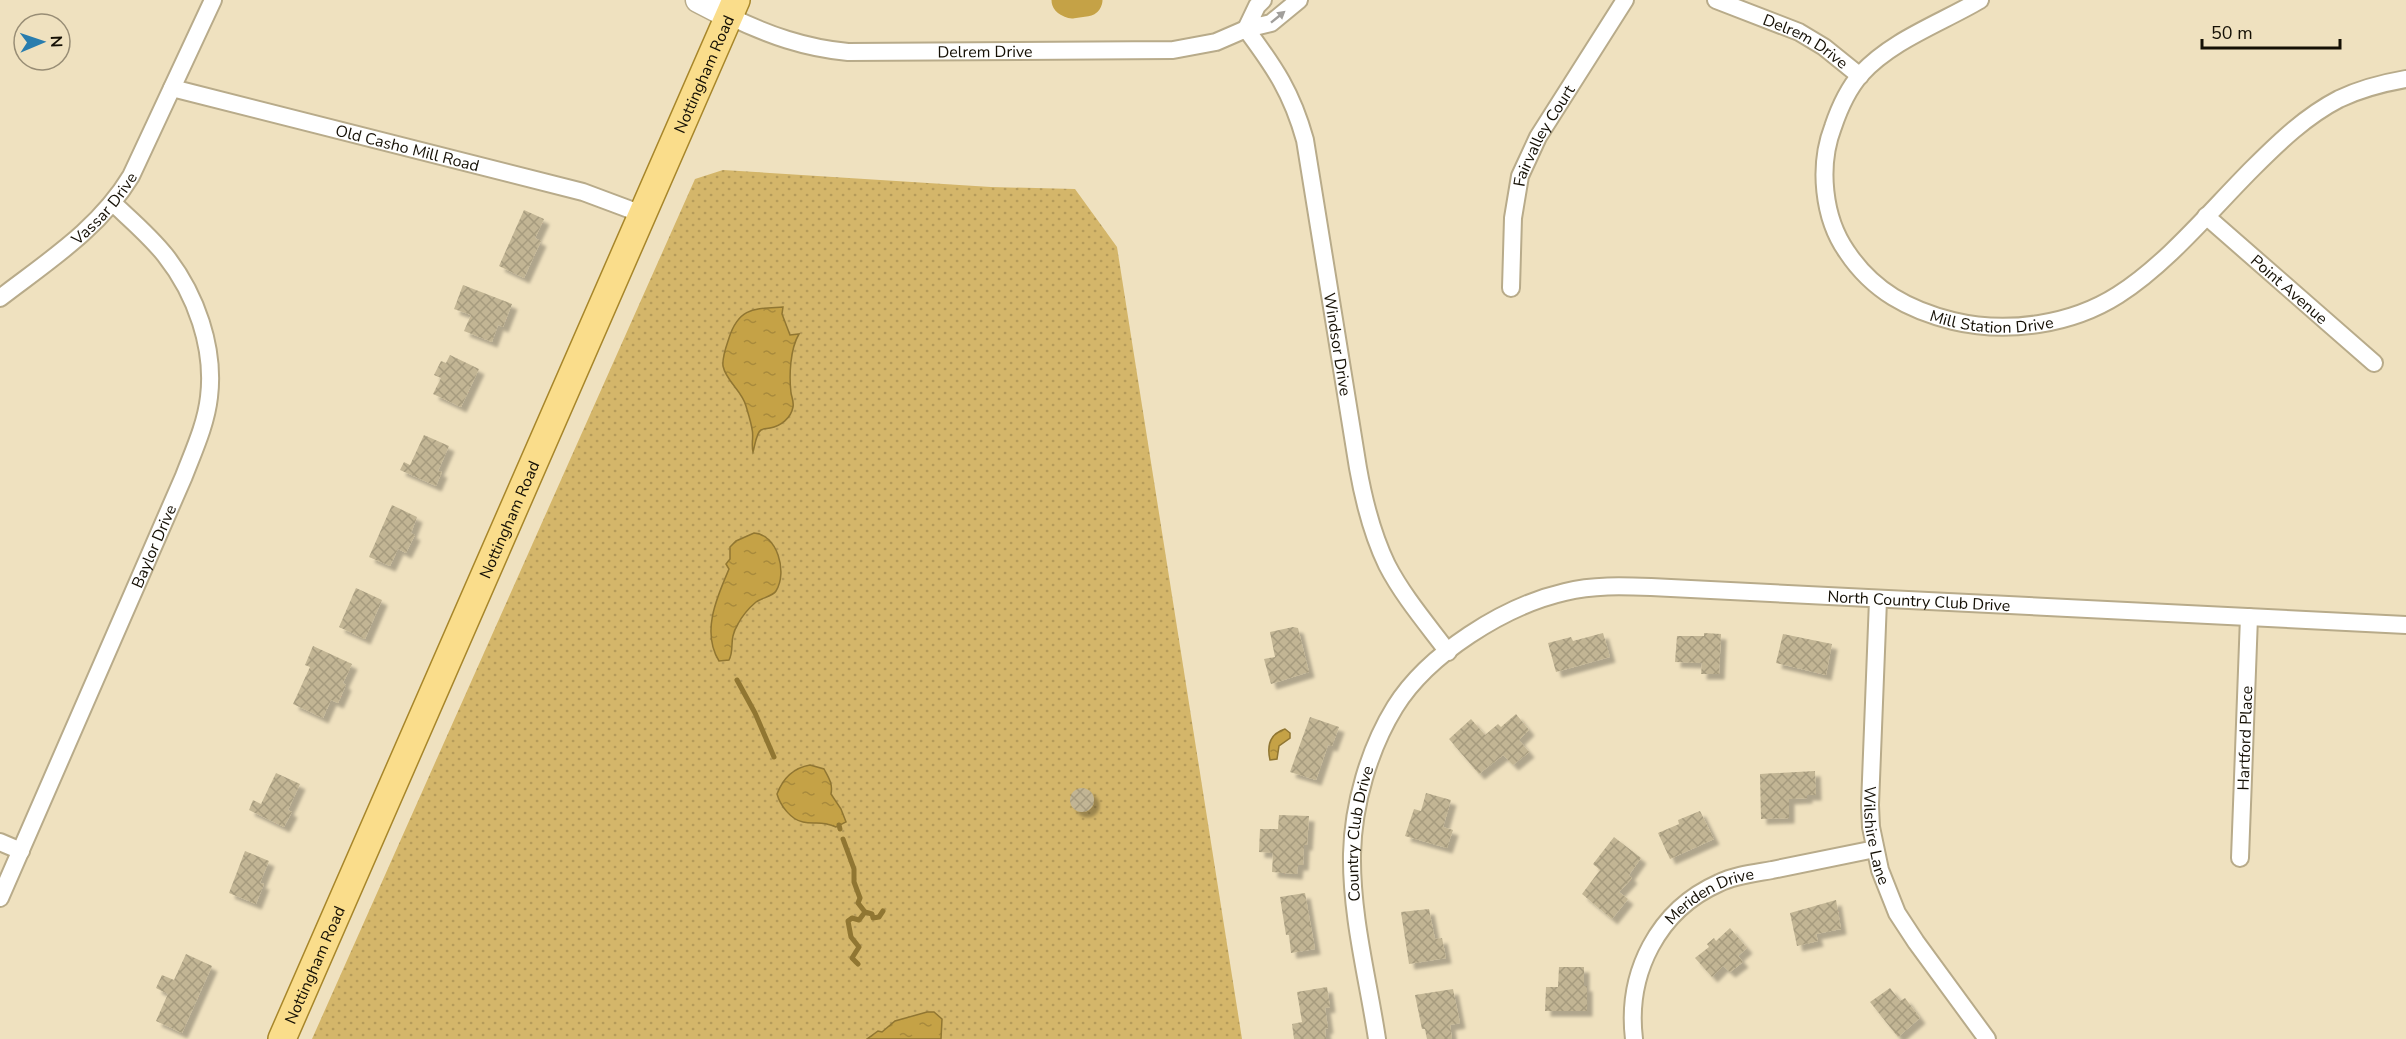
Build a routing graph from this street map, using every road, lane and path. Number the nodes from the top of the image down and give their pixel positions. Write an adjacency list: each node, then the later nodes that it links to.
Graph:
1 (213, 0): 12 (street, Vassar Drive)
2 (698, 0): 8 (street)
3 (1263, 0): 9 (street)
4 (1299, 0): 9 (street, Delrem Drive, one-way to 4)
5 (1625, 0): 16 (street, Fairvalley Court)
6 (1716, 0): 10 (street, Delrem Drive)
7 (1980, 0): 10 (street, Mill Station Drive)
8 (732, 8): 9 (street, Delrem Drive); 14 (main road, Nottingham Road)
9 (1246, 29): 22 (street, Windsor Drive)
10 (1860, 76): 15 (street, Mill Station Drive)
11 (2406, 79): 15 (street, Mill Station Drive)
12 (172, 88): 13 (street, Vassar Drive); 14 (street, Old Casho Mill Road)
13 (113, 203): 17 (street, Vassar Drive); 25 (street, Baylor Drive)
14 (642, 214): 28 (main road, Nottingham Road)
15 (2206, 216): 18 (street, Point Avenue)
16 (1512, 288)
17 (0, 298)
18 (2374, 363)
19 (1878, 600): 20 (street, North Country Club Drive); 22 (street, North Country Club Drive); 24 (street, Wilshire Lane)
20 (2249, 617): 21 (street, North Country Club Drive); 26 (street, Hartford Place)
21 (2406, 625)
22 (1448, 652): 29 (street, Country Club Drive)
23 (0, 843): 25 (street)
24 (1875, 849): 30 (street, Meriden Drive); 31 (street, Wilshire Lane)
25 (21, 851): 27 (street, Baylor Drive)
26 (2240, 858)
27 (0, 898)
28 (282, 1039)
29 (1377, 1039)
30 (1634, 1039)
31 (1987, 1039)

